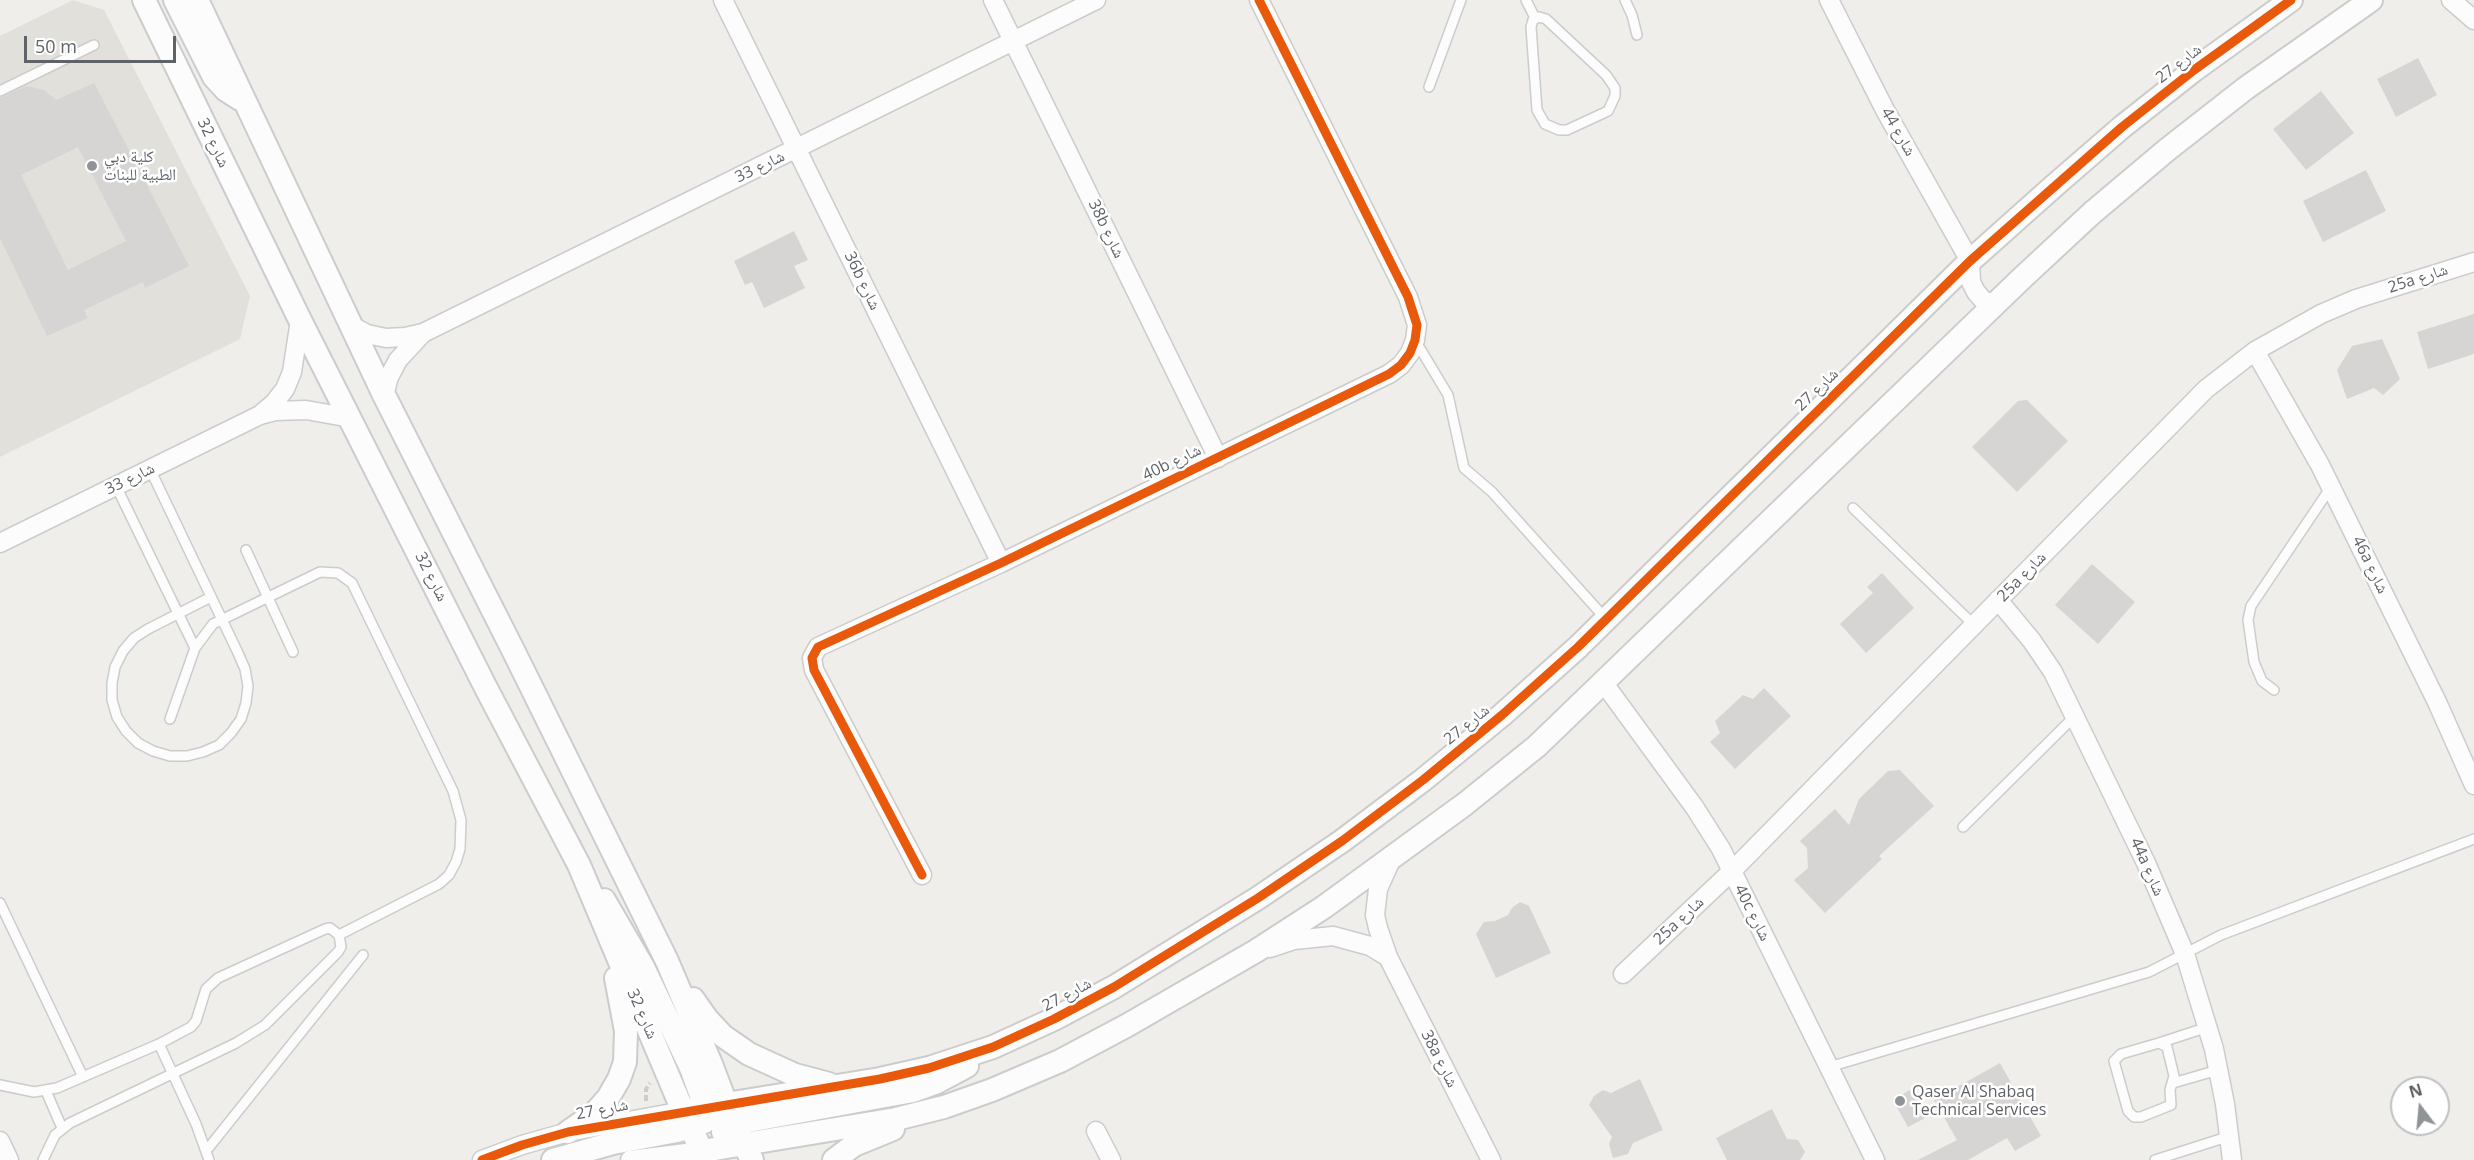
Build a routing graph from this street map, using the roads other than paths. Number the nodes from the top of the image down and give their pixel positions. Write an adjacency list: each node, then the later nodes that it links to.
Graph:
1 (175, 0): 23 (street)
2 (197, 0): 23 (street)
3 (723, 0): 24 (street, 36b شارع)
4 (993, 0): 19 (street, 38b شارع)
5 (1096, 0): 19 (street, شارع 33)
6 (1259, 0): 31 (street)
7 (1461, 0): 21 (lane)
8 (1526, 0): 16 (lane)
9 (1625, 0): 18 (lane)
10 (1829, 0): 25 (street, شارع 44)
11 (2291, 0): 15 (street, شارع 27)
12 (2371, 0): 27 (street, شارع 27)
13 (2451, 0): 17 (street)
14 (141, 3): 28 (street, شارع 32)
15 (2270, 8): 25 (street, شارع 27)
16 (1535, 18): 16 (lane)
17 (2474, 20)
18 (1636, 35)
19 (1013, 41): 24 (street, شارع 33); 36 (street, 38b شارع)
20 (94, 45): 22 (lane)
21 (1430, 87)
22 (0, 91)
23 (244, 102): 29 (street)
24 (797, 148): 30 (street, شارع 33); 43 (street, 36b شارع)
25 (1970, 261): 27 (street, شارع 44); 49 (street, شارع 27)
26 (2474, 262): 32 (street, 25a شارع)
27 (1995, 305): 53 (street, شارع 27)
28 (300, 320): 34 (street, شارع 33); 35 (street, شارع 32)
29 (350, 325): 30 (street, شارع 33); 33 (street)
30 (423, 333): 33 (street, شارع 33)
31 (1415, 340): 36 (street, 40b شارع); 49 (lane)
32 (2255, 351): 39 (street, 46a شارع); 46 (street, 25a شارع)
33 (384, 395): 71 (street)
34 (260, 415): 35 (street, شارع 33); 37 (street, شارع 33)
35 (351, 418): 61 (street, شارع 32)
36 (1218, 458): 43 (street, 40b شارع)
37 (150, 469): 38 (street, شارع 33); 44 (lane)
38 (116, 486): 41 (street, شارع 33); 47 (lane)
39 (2331, 486): 54 (lane); 57 (street, 46a شارع)
40 (1853, 508): 50 (lane)
41 (0, 543)
42 (246, 550): 45 (lane)
43 (1001, 563): 63 (street, 40b شارع)
44 (211, 597): 47 (lane); 48 (lane)
45 (268, 597): 48 (lane); 52 (lane); 65 (lane)
46 (1998, 600): 50 (street, 25a شارع); 55 (street, 44a شارع)
47 (178, 614): 48 (lane); 51 (lane)
48 (222, 619): 51 (lane)
49 (1605, 619): 76 (street, شارع 27)
50 (1974, 625): 62 (street, 25a شارع)
51 (195, 648): 56 (lane)
52 (293, 652)
53 (1603, 682): 60 (street, شارع 27); 62 (street, 40c شارع)
54 (2274, 690)
55 (2075, 716): 58 (lane); 68 (street, 44a شارع)
56 (170, 719)
57 (2474, 785)
58 (1963, 827)
59 (2474, 839): 68 (lane)
60 (1391, 860): 67 (street, شارع 27); 70 (street, 38a شارع)
61 (579, 864): 66 (street, شارع 32); 89 (street)
62 (1731, 872): 72 (street, 25a شارع); 77 (street, 40c شارع)
63 (922, 876)
64 (0, 903): 80 (lane)
65 (339, 935): 75 (lane); 79 (lane)
66 (610, 941): 88 (street); 89 (street, شارع 32)
67 (1256, 951): 70 (street); 85 (street, شارع 27)
68 (2185, 954): 73 (street, 44a شارع); 77 (lane)
69 (363, 955): 92 (lane)
70 (1388, 957): 100 (street, 38a شارع)
71 (667, 961): 83 (street); 89 (street)
72 (1623, 974)
73 (2208, 1027): 74 (lane); 78 (street, 44a شارع)
74 (2159, 1043): 81 (lane); 81 (lane)
75 (159, 1044): 79 (lane); 80 (lane)
76 (993, 1047): 83 (street, شارع 27); 89 (street)
77 (1830, 1067): 101 (street, 40c شارع)
78 (2218, 1070): 81 (lane); 90 (street, 44a شارع)
79 (173, 1073): 86 (lane); 92 (lane)
80 (83, 1077): 84 (lane)
81 (2173, 1083)
82 (0, 1085): 84 (lane)
83 (837, 1086): 89 (street, شارع 27)
84 (46, 1091): 86 (lane)
85 (945, 1107): 89 (street, شارع 27); 98 (street)
86 (62, 1128): 94 (lane)
87 (1096, 1131): 99 (street)
88 (568, 1132): 89 (street, شارع 27); 95 (street, شارع 27)
89 (717, 1134): 96 (street); 97 (street, شارع 27)
90 (2230, 1136): 102 (lane); 103 (street, 44a شارع)
91 (0, 1141): 93 (street)
92 (208, 1156)
93 (9, 1160)
94 (43, 1160)
95 (482, 1160)
96 (553, 1160)
97 (630, 1160)
98 (834, 1160)
99 (1111, 1160)
100 (1491, 1160)
101 (1875, 1160)
102 (2155, 1160)
103 (2232, 1160)

